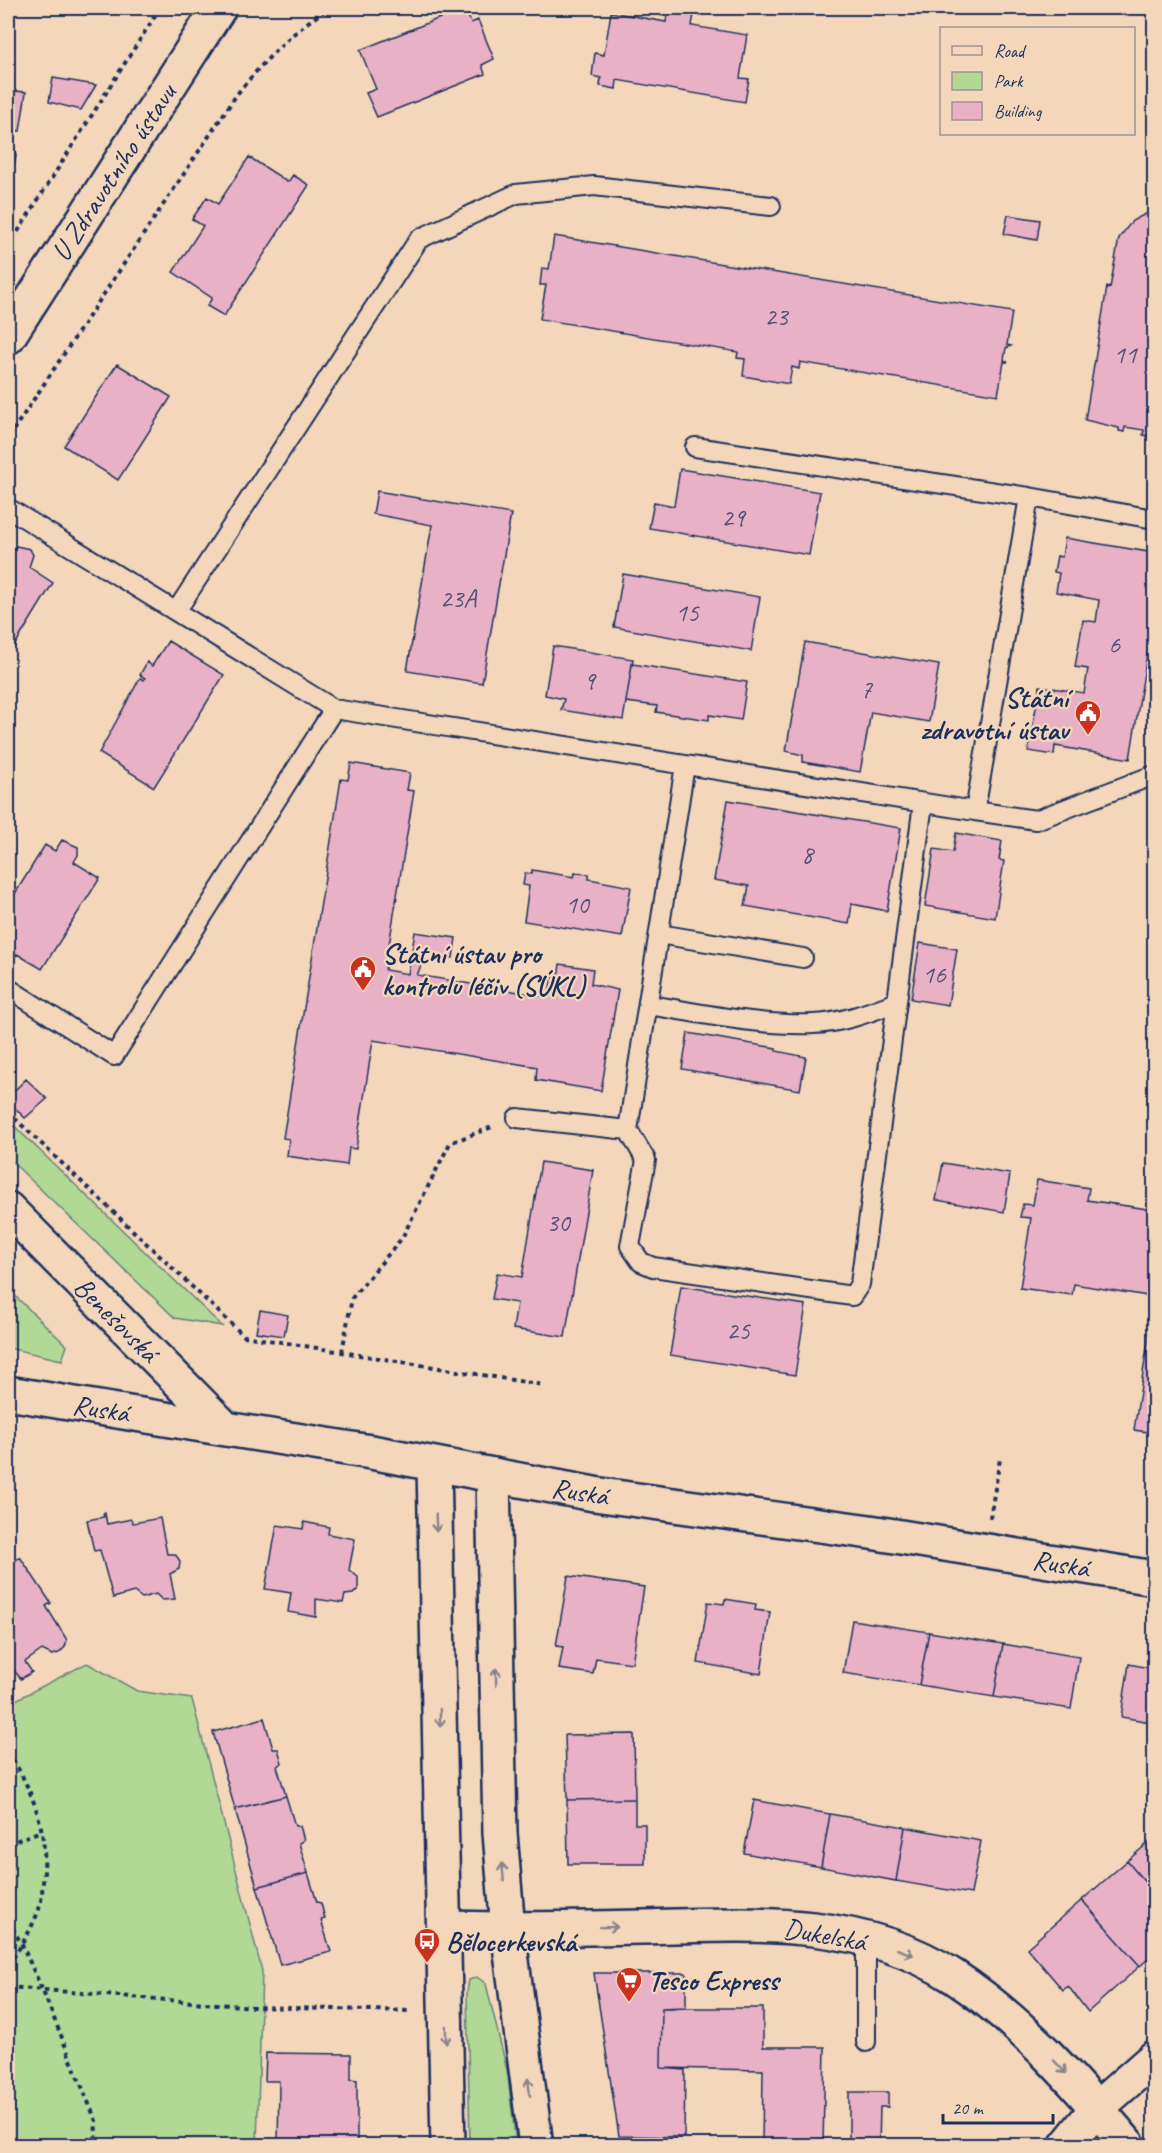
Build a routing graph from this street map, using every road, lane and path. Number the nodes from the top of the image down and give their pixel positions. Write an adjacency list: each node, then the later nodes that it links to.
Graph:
1 (160, 8): 5 (path)
2 (219, 8): 6 (main road, U Zdravotního ústavu)
3 (329, 8): 7 (path)
4 (771, 206): 12 (lane)
5 (8, 247)
6 (8, 337)
7 (8, 438)
8 (695, 447): 9 (lane)
9 (1029, 497): 11 (lane); 17 (lane)
10 (8, 508): 12 (lane)
11 (1155, 519)
12 (177, 610): 13 (lane)
13 (334, 709): 14 (lane); 20 (lane)
14 (685, 765): 16 (lane); 18 (lane)
15 (1155, 775): 17 (lane)
16 (923, 803): 17 (lane); 21 (lane)
17 (975, 811)
18 (659, 934): 19 (lane); 22 (lane)
19 (803, 958)
20 (8, 988)
21 (897, 1002): 22 (lane); 25 (lane)
22 (648, 1005): 25 (lane)
23 (8, 1112): 27 (path)
24 (517, 1118): 25 (lane); 27 (path)
25 (628, 1130)
26 (8, 1209): 30 (main road, Benešovská)
27 (342, 1352): 28 (path)
28 (543, 1385)
29 (8, 1393): 30 (main road, Ruská)
30 (226, 1429): 32 (main road, Ruská)
31 (1000, 1459): 34 (path)
32 (434, 1465): 33 (main road, Ruská); 40 (main road, one-way to 40)
33 (493, 1475): 35 (main road, Ruská); 41 (main road, one-way to 33)
34 (989, 1525)
35 (1155, 1578)
36 (8, 1752): 37 (path)
37 (41, 1831): 38 (path); 43 (path)
38 (8, 1844)
39 (8, 1920): 43 (path)
40 (444, 1928): 41 (main road, Dukelská); 52 (main road, one-way to 52)
41 (508, 1930): 42 (main road, Dukelská, one-way to 42); 53 (main road, one-way to 41)
42 (866, 1939): 48 (lane); 50 (main road, Dukelská, one-way to 50)
43 (22, 1945): 44 (path); 46 (path)
44 (8, 1965)
45 (8, 1987): 46 (path)
46 (42, 1989): 47 (path); 51 (path)
47 (420, 2011)
48 (866, 2042)
49 (1155, 2058): 50 (main road)
50 (1097, 2108): 54 (main road); 55 (main road, Dukelská)
51 (95, 2145)
52 (448, 2145)
53 (536, 2145)
54 (1066, 2145)
55 (1129, 2145)

